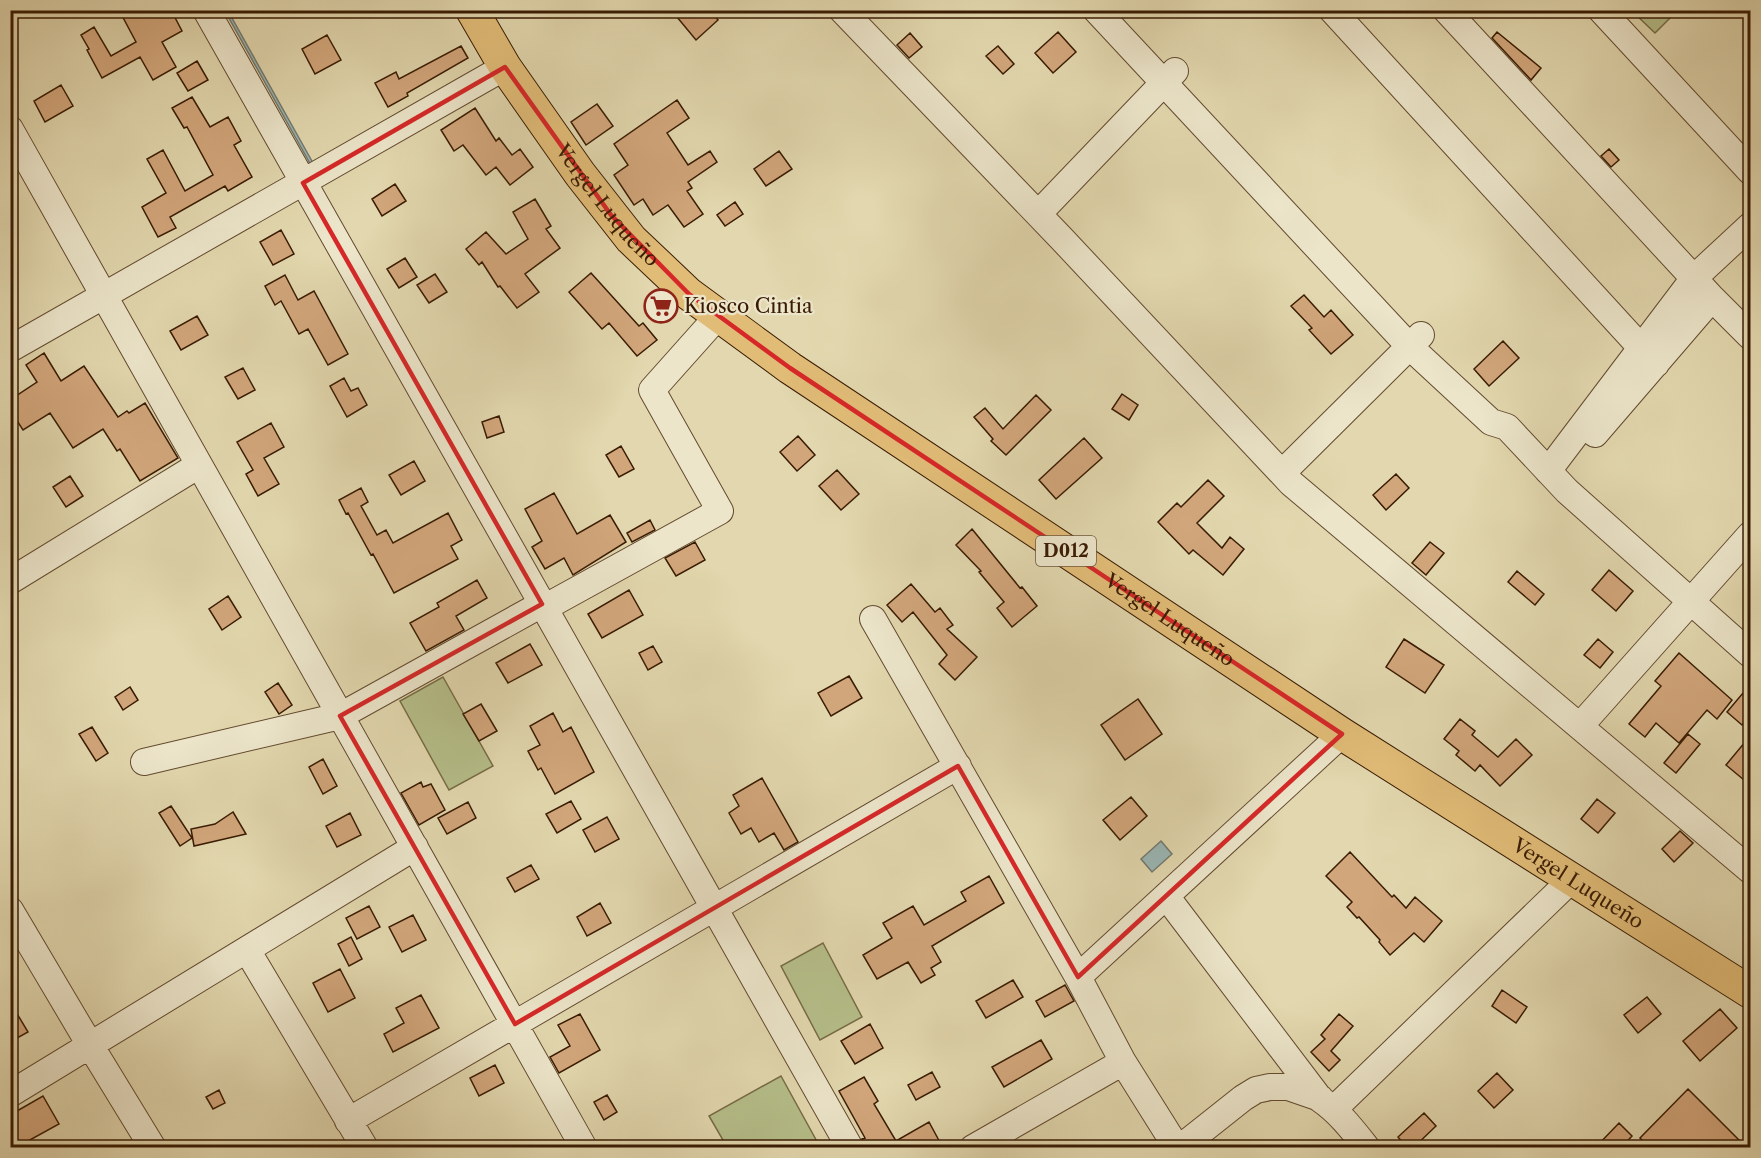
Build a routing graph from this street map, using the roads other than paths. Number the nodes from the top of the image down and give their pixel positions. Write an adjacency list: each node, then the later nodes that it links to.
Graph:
1 (206, 10): 14 (street)
2 (472, 10): 10 (main road, Vergel Luqueño / D012)
3 (842, 10): 15 (street)
4 (1096, 10): 11 (street)
5 (1120, 10): 11 (street)
6 (1332, 10): 24 (street)
7 (1356, 10): 24 (street)
8 (1446, 10): 17 (street)
9 (1601, 10): 13 (street)
10 (505, 67): 14 (street); 20 (main road, Vergel Luqueño / D012)
11 (1170, 77): 15 (street); 22 (street)
12 (10, 129): 18 (street)
13 (1750, 171)
14 (303, 183): 18 (street); 31 (street)
15 (1038, 214): 26 (street)
16 (1750, 226): 17 (street)
17 (1694, 278): 19 (street); 24 (street)
18 (104, 296): 23 (street); 25 (street)
19 (1712, 298): 21 (street); 24 (street)
20 (718, 316): 31 (street); 36 (main road, Vergel Luqueño / D012)
21 (1750, 336)
22 (1416, 341): 26 (street); 27 (street)
23 (10, 349)
24 (1654, 349): 27 (street)
25 (199, 465): 29 (street); 34 (street)
26 (1282, 473): 35 (street)
27 (1552, 475): 30 (street)
28 (1750, 535): 30 (street)
29 (10, 581)
30 (1690, 601): 33 (street); 35 (street)
31 (543, 606): 34 (street); 43 (street)
32 (873, 619): 38 (street)
33 (1750, 654)
34 (340, 716): 37 (street); 39 (street)
35 (1580, 726): 40 (street)
36 (1342, 734): 41 (main road, Vergel Luqueño / D012); 42 (street)
37 (144, 762)
38 (958, 766): 43 (street); 46 (street)
39 (415, 847): 45 (street); 48 (street)
40 (1750, 870)
41 (1572, 879): 47 (main road, Vergel Luqueño / D012); 52 (street)
42 (1166, 896): 46 (street); 52 (street)
43 (714, 908): 48 (street); 57 (street)
44 (10, 910): 49 (street)
45 (247, 950): 49 (street); 53 (street)
46 (1078, 977): 50 (street)
47 (1750, 992)
48 (515, 1023): 53 (street); 56 (street)
49 (90, 1045): 51 (street); 54 (street)
50 (1123, 1062): 58 (street); 59 (street)
51 (10, 1094)
52 (1327, 1104): 59 (street); 60 (street)
53 (348, 1120): 55 (street)
54 (153, 1148)
55 (365, 1148)
56 (584, 1148)
57 (850, 1148)
58 (974, 1148)
59 (1178, 1148)
60 (1367, 1148)

